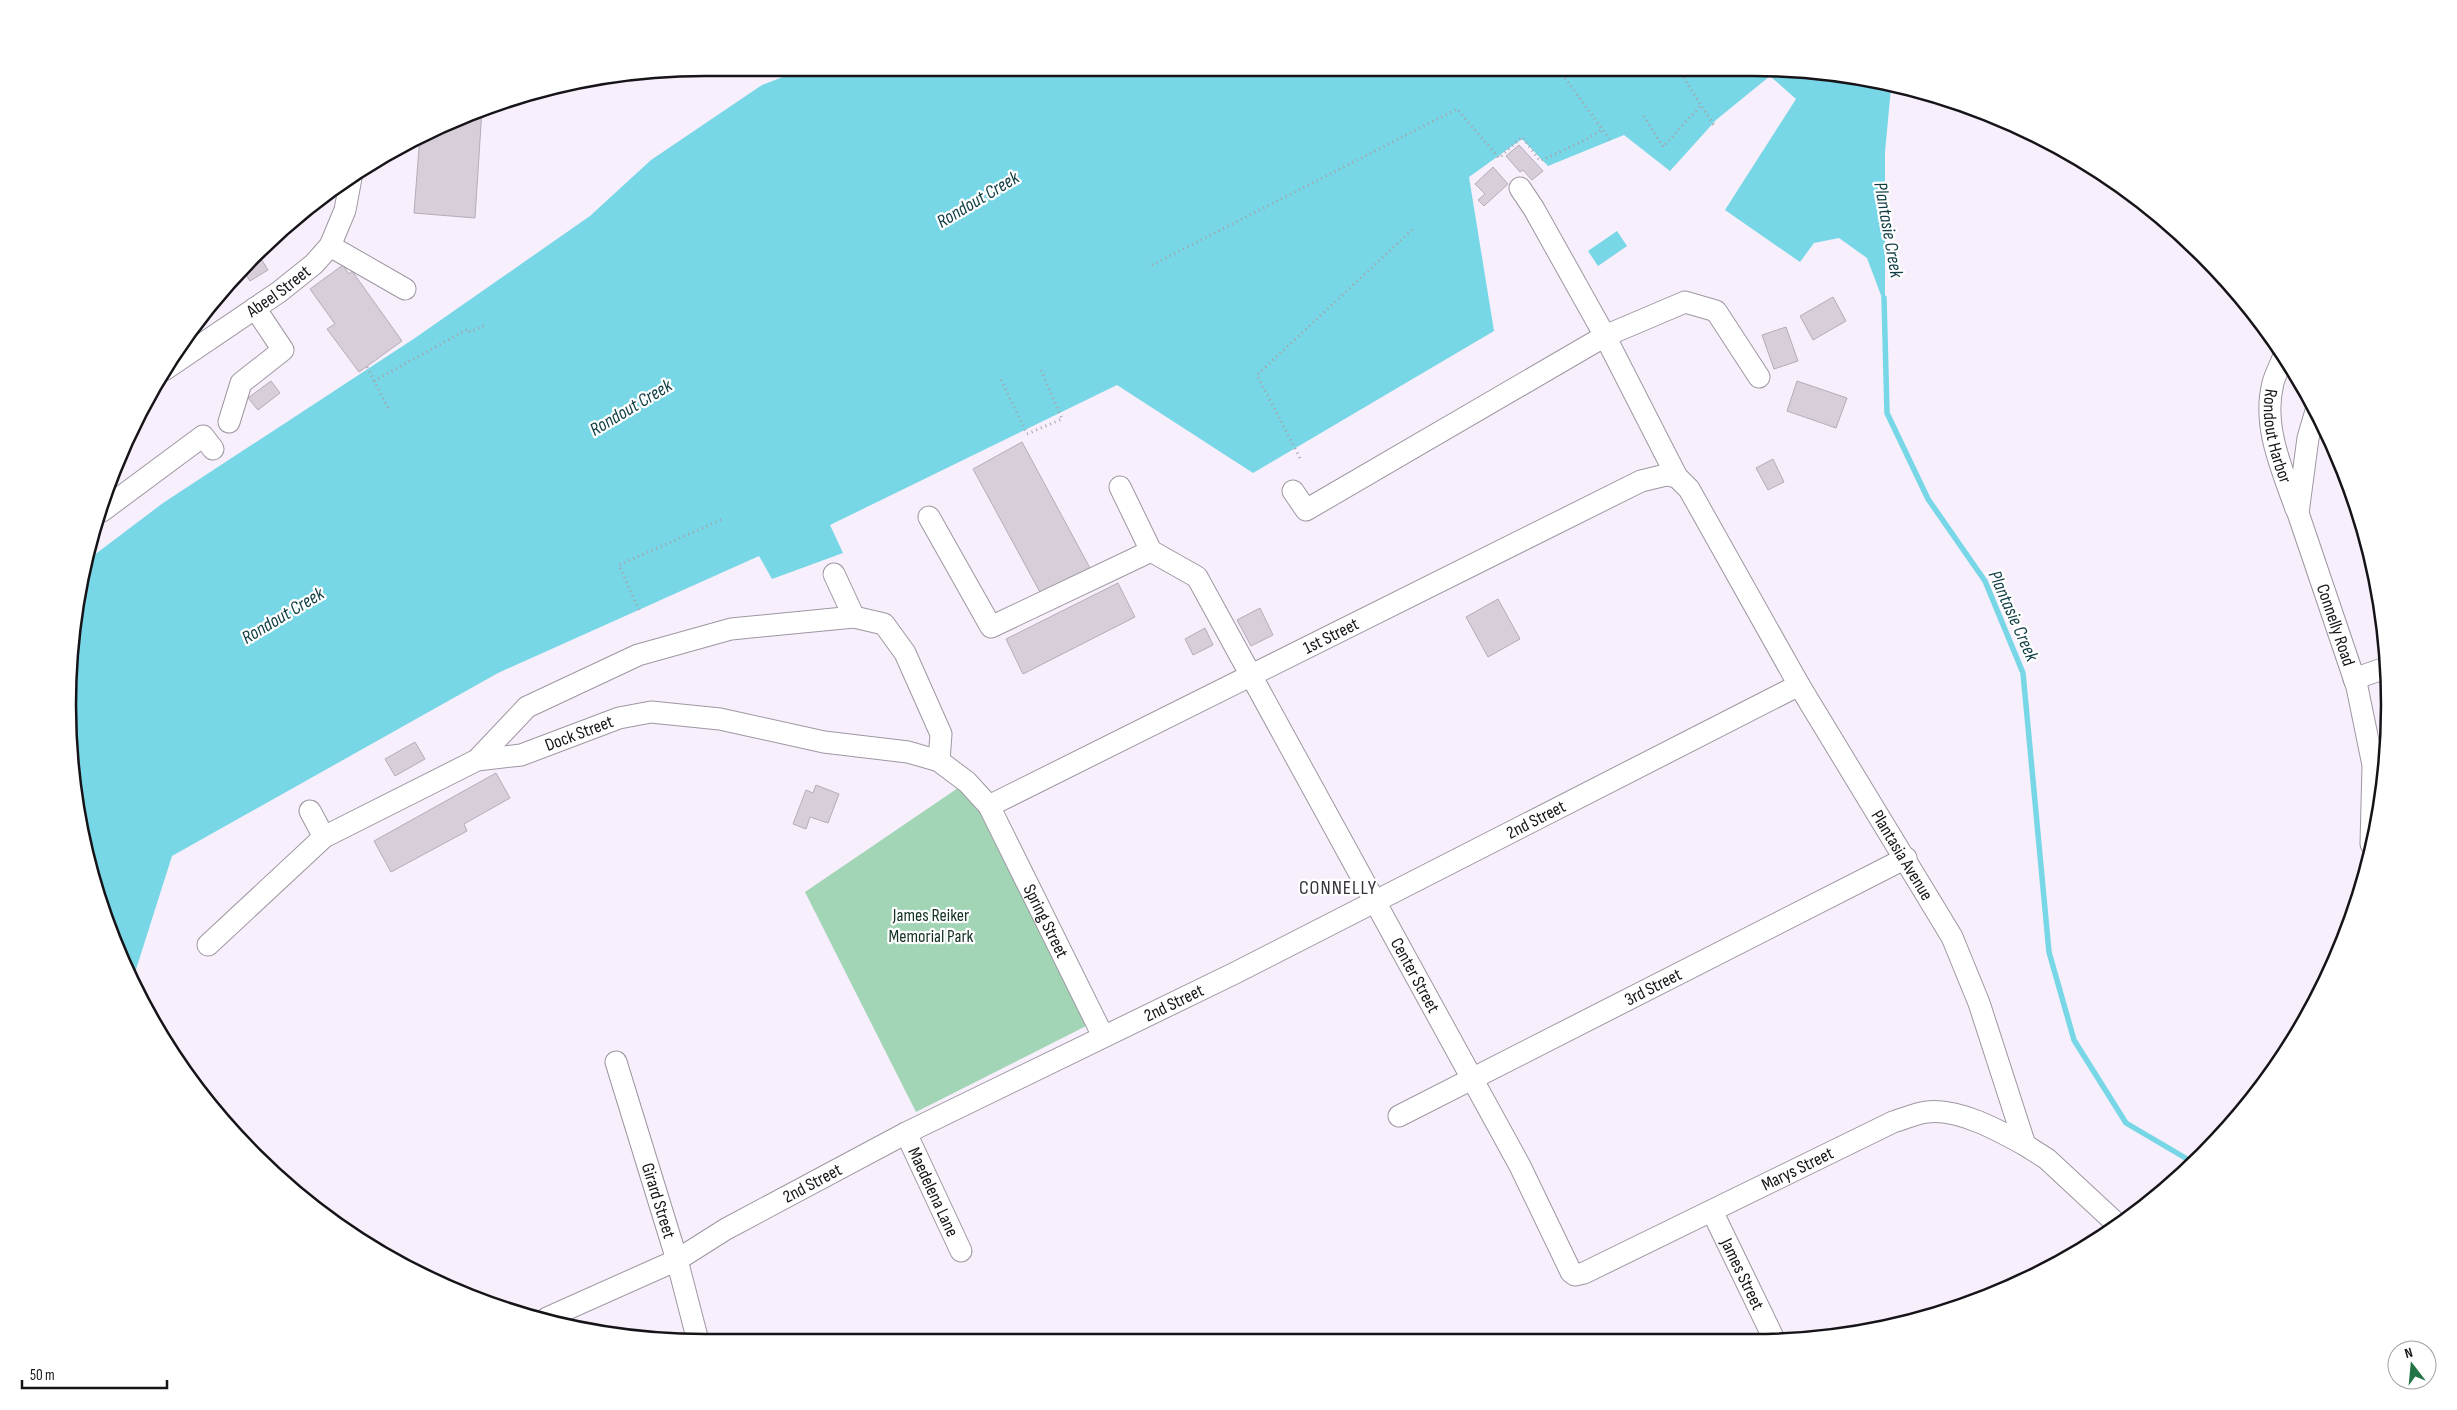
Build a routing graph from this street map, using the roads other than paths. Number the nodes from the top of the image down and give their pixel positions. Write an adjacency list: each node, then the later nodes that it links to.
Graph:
1 (350, 186): 3 (street, Abeel Street)
2 (1520, 188): 6 (street, Plantasia Avenue)
3 (330, 246): 4 (street); 5 (street, Abeel Street)
4 (405, 289)
5 (256, 308): 7 (street, Abeel Street); 11 (street)
6 (1605, 336): 9 (street); 13 (street, Plantasia Avenue); 15 (street)
7 (182, 356)
8 (2280, 365): 17 (street, Rondout Harbor)
9 (1759, 377)
10 (2313, 421): 17 (street, Connelly Road)
11 (229, 422)
12 (213, 449): 16 (street)
13 (1677, 477): 23 (street, 1st Street); 25 (street, Plantasia Avenue)
14 (1120, 487): 19 (street)
15 (1293, 491)
16 (109, 506)
17 (2298, 514): 24 (street, Connelly Road)
18 (928, 517): 19 (street)
19 (1151, 551): 23 (street, Center Street)
20 (834, 574): 21 (street)
21 (854, 617): 26 (street); 27 (street)
22 (2379, 670): 24 (street)
23 (1253, 676): 28 (street, 1st Street); 33 (street, Center Street)
24 (2354, 679): 29 (street, Connelly Road)
25 (1799, 685): 32 (street, Plantasia Avenue); 33 (street, 2nd Street)
26 (477, 760): 27 (street, Dock Street); 31 (street, Dock Street)
27 (939, 761): 28 (street, Dock Street)
28 (989, 806): 35 (street, Spring Street)
29 (2372, 808)
30 (310, 811): 31 (street)
31 (324, 837): 34 (street, Dock Street)
32 (1906, 858): 37 (street, 3rd Street); 40 (street, Plantasia Avenue)
33 (1375, 900): 35 (street, 2nd Street); 37 (street, Center Street)
34 (208, 945)
35 (1103, 1036): 39 (street, 2nd Street)
36 (616, 1062): 44 (street, Girard Street)
37 (1473, 1078): 38 (street, 3rd Street); 45 (street, Center Street)
38 (1399, 1116)
39 (906, 1133): 43 (street, Maedelena Lane); 44 (street, 2nd Street)
40 (2025, 1144): 41 (street, Marys Street); 42 (street)
41 (1712, 1211): 45 (street, Marys Street); 47 (street, James Street)
42 (2112, 1220)
43 (961, 1251)
44 (677, 1260): 46 (street, 2nd Street); 48 (street, Girard Street)
45 (1575, 1275)
46 (554, 1315)
47 (1771, 1333)
48 (696, 1334)

